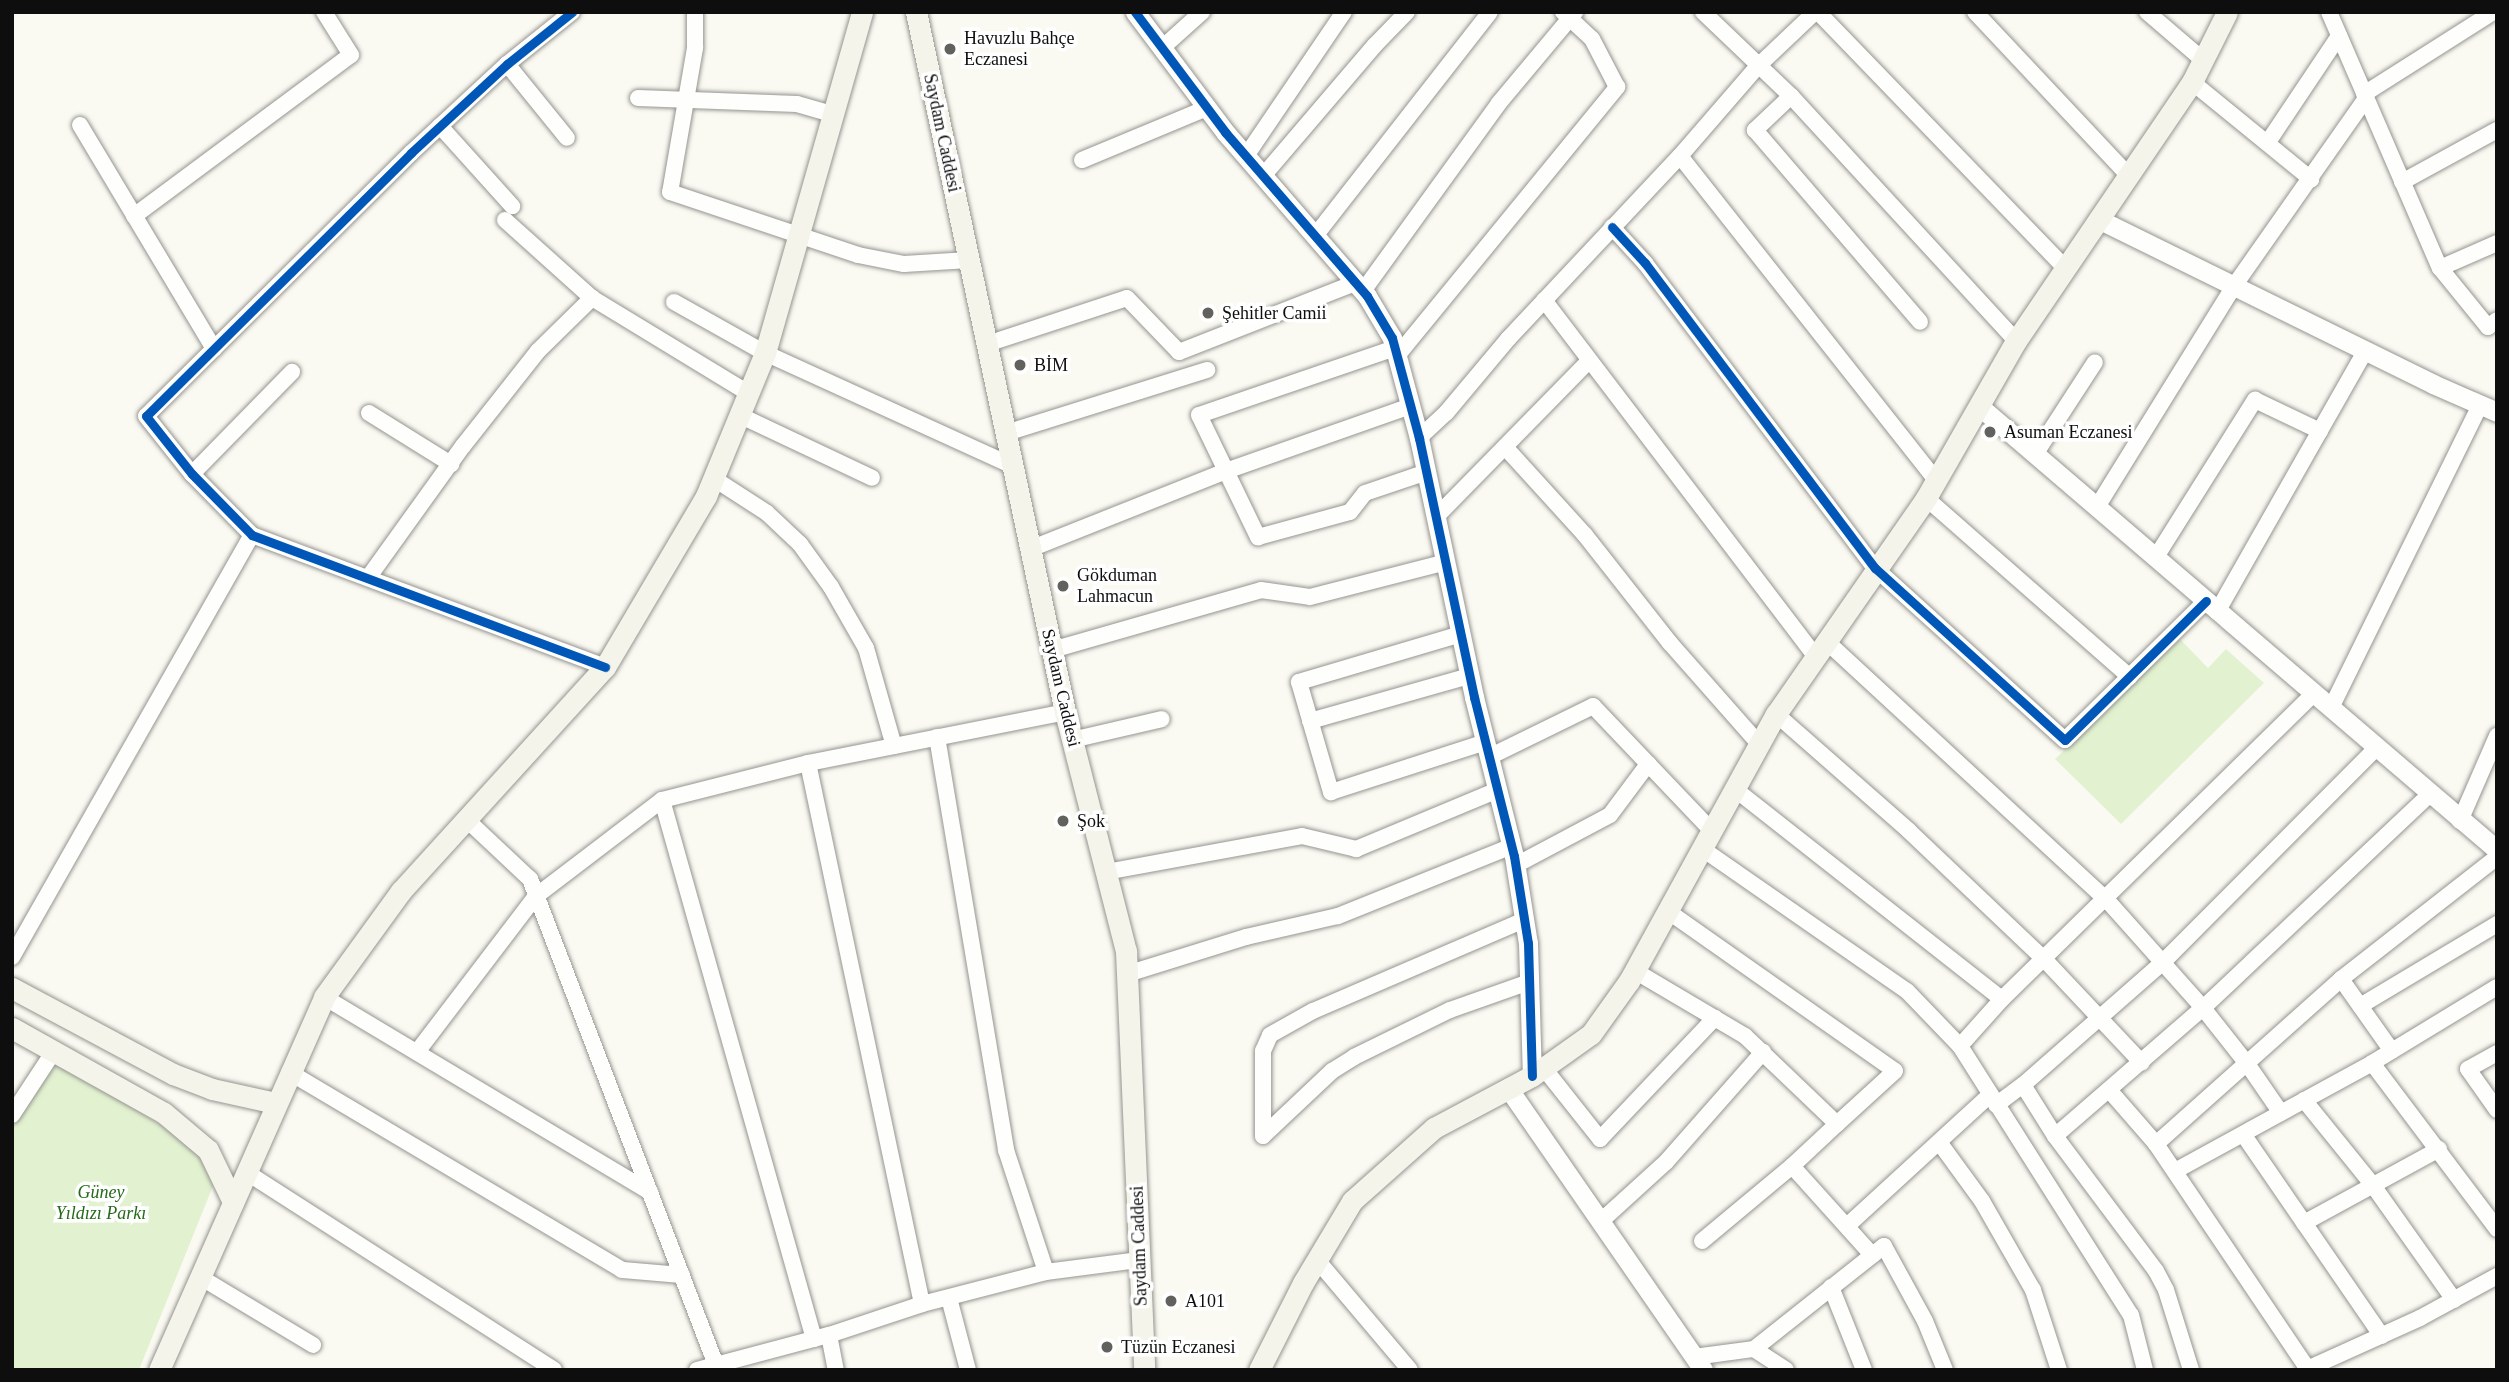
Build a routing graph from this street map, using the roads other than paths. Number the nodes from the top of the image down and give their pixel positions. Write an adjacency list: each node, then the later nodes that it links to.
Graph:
1 (324, 12): 43 (street)
2 (572, 12): 22 (street)
3 (695, 12): 28 (street)
4 (862, 12): 30 (main road)
5 (916, 12): 49 (main road, Saydam Caddesi)
6 (1135, 12): 20 (street)
7 (1202, 12): 20 (street)
8 (1344, 12): 36 (street)
9 (1407, 12): 40 (street)
10 (1490, 12): 47 (street)
11 (1703, 12): 23 (street)
12 (1817, 12): 23 (street); 50 (street)
13 (1975, 12): 39 (street)
14 (2147, 12): 21 (street)
15 (2227, 12): 21 (main road)
16 (2493, 12): 26 (street)
17 (2331, 13): 19 (street)
18 (1569, 14): 53 (street); 63 (street)
19 (2339, 36): 26 (street); 35 (street)
20 (1162, 48): 29 (street)
21 (2203, 60): 24 (main road)
22 (507, 64): 32 (street); 34 (street)
23 (1757, 67): 25 (street); 37 (street)
24 (2192, 82): 35 (street); 39 (main road)
25 (1791, 96): 58 (street); 59 (street)
26 (2365, 96): 41 (street); 42 (street)
27 (638, 98): 28 (street)
28 (686, 100): 30 (street); 46 (street)
29 (1207, 108): 36 (street); 38 (street)
30 (833, 114): 46 (main road)
31 (80, 125): 43 (street)
32 (440, 126): 54 (street); 61 (street)
33 (2497, 130): 42 (street)
34 (567, 138)
35 (2267, 142): 41 (street)
36 (1246, 156): 40 (street)
37 (1680, 156): 45 (street); 87 (street)
38 (1082, 160)
39 (2128, 175): 44 (main road)
40 (1263, 176): 47 (street)
41 (2311, 179): 52 (street)
42 (2402, 182): 51 (street)
43 (134, 216): 61 (street)
44 (2098, 219): 50 (main road); 52 (street)
45 (1612, 227): 55 (street); 94 (street)
46 (799, 235): 49 (street); 64 (main road)
47 (1315, 236): 53 (street)
48 (2497, 243): 51 (street)
49 (969, 260): 60 (main road, Saydam Caddesi)
50 (2065, 268): 59 (main road)
51 (2440, 268): 57 (street)
52 (2234, 286): 62 (street); 88 (street)
53 (1359, 287): 60 (street); 63 (street)
54 (592, 298): 69 (street); 80 (street)
55 (1544, 300): 65 (street); 77 (street)
56 (674, 302): 64 (street)
57 (2497, 320)
58 (1920, 322)
59 (2016, 341): 71 (main road)
60 (987, 344): 76 (main road, Saydam Caddesi)
61 (214, 349): 84 (street)
62 (2365, 351): 72 (street); 75 (street)
63 (1396, 352): 70 (street); 82 (street)
64 (765, 353): 69 (main road); 81 (street)
65 (1588, 362): 78 (street); 98 (street)
66 (2095, 362): 79 (street)
67 (1207, 370): 76 (street)
68 (292, 372): 84 (street)
69 (748, 393): 74 (main road)
70 (1411, 406): 77 (street); 82 (street)
71 (1979, 406): 79 (street); 87 (main road)
72 (2488, 408): 104 (street)
73 (369, 413): 80 (street)
74 (739, 415): 85 (main road); 86 (street)
75 (2320, 431): 92 (street); 96 (street)
76 (1006, 433): 81 (main road, Saydam Caddesi)
77 (1419, 438): 83 (street)
78 (1505, 447): 89 (street); 112 (street)
79 (2036, 453): 88 (street)
80 (450, 464): 95 (street)
81 (1013, 466): 91 (main road, Saydam Caddesi)
82 (1226, 471): 83 (street); 91 (street)
83 (1427, 472): 89 (street)
84 (192, 474): 90 (street)
85 (713, 478): 100 (main road); 113 (street)
86 (872, 478)
87 (1931, 489): 94 (main road); 102 (street)
88 (2097, 507): 92 (street)
89 (1436, 517): 93 (street)
90 (252, 535): 95 (street); 134 (street)
91 (1030, 549): 99 (main road, Saydam Caddesi)
92 (2155, 557): 96 (street)
93 (1446, 562): 97 (street); 99 (street)
94 (1875, 568): 98 (main road); 102 (street)
95 (368, 578): 100 (street)
96 (2212, 606): 102 (street); 103 (street)
97 (1461, 634): 101 (street); 108 (street)
98 (1820, 649): 106 (main road); 130 (street)
99 (1052, 650): 105 (main road, Saydam Caddesi)
100 (605, 667): 122 (main road)
101 (1469, 676): 108 (street); 115 (street)
102 (2130, 677)
103 (2315, 693): 104 (street); 130 (street)
104 (2331, 708): 114 (street)
105 (1065, 712): 110 (street); 111 (main road, Saydam Caddesi)
106 (1776, 714): 112 (main road); 135 (street)
107 (1162, 719): 111 (street)
108 (1310, 721): 115 (street)
109 (2497, 736): 123 (street)
110 (937, 737): 113 (street); 190 (street)
111 (1072, 740): 128 (main road, Saydam Caddesi)
112 (1760, 745): 119 (main road)
113 (894, 746): 116 (street)
114 (2376, 748): 120 (street); 136 (street)
115 (1487, 750): 117 (street); 118 (street)
116 (808, 763): 121 (street); 197 (street)
117 (1648, 764): 124 (street); 126 (street)
118 (1497, 790): 126 (street); 128 (street)
119 (1736, 790): 124 (main road); 144 (street)
120 (2430, 794): 123 (street); 146 (street)
121 (662, 800): 129 (street); 199 (street)
122 (466, 819): 129 (street); 143 (main road)
123 (2460, 821): 125 (street)
124 (1709, 841): 131 (main road); 150 (street)
125 (2497, 850)
126 (1514, 855): 132 (street); 138 (street)
127 (2497, 857): 139 (street)
128 (1106, 872): 138 (main road, Saydam Caddesi)
129 (536, 896): 153 (street); 180 (street)
130 (2106, 899): 135 (street); 136 (street)
131 (1669, 912): 137 (main road); 170 (street)
132 (1524, 920): 140 (street); 140 (street)
133 (2497, 924): 145 (street)
134 (12, 957)
135 (2045, 960): 144 (street); 148 (street)
136 (2164, 961): 146 (street); 148 (street)
137 (1635, 971): 147 (street); 159 (main road)
138 (1127, 974): 188 (main road, Saydam Caddesi)
139 (2341, 979): 145 (street); 158 (street)
140 (1529, 982): 159 (street)
141 (2497, 987): 152 (street)
142 (12, 988): 166 (main road)
143 (324, 997): 153 (street); 160 (main road)
144 (2002, 999): 150 (street)
145 (2360, 1006): 152 (street)
146 (2203, 1008): 156 (street); 158 (street)
147 (1715, 1018): 154 (street); 159 (street)
148 (2099, 1018): 156 (street); 161 (street)
149 (12, 1028): 151 (main road)
150 (1960, 1046): 164 (street)
151 (54, 1051): 169 (street); 181 (main road)
152 (2392, 1051): 157 (street)
153 (417, 1052): 180 (street)
154 (1763, 1052): 170 (street); 182 (street)
155 (2497, 1053): 167 (street)
156 (2142, 1063): 163 (street)
157 (2372, 1063): 165 (street); 175 (street)
158 (2248, 1065): 168 (street); 174 (street)
159 (1537, 1071): 162 (main road)
160 (289, 1072): 166 (main road); 191 (street)
161 (2022, 1086): 164 (street); 172 (street)
162 (1508, 1088): 182 (street); 189 (main road)
163 (2109, 1091): 172 (street); 174 (street)
164 (1993, 1100): 173 (street); 217 (street)
165 (2304, 1100): 168 (street); 179 (street)
166 (275, 1103): 178 (main road)
167 (2497, 1110)
168 (2281, 1113): 171 (street)
169 (12, 1115)
170 (1837, 1124): 176 (street)
171 (2243, 1134): 177 (street); 183 (street)
172 (2055, 1136): 218 (street)
173 (1939, 1142): 184 (street); 216 (street)
174 (2156, 1144): 177 (street)
175 (2439, 1149): 179 (street); 185 (street)
176 (1792, 1166): 184 (street); 186 (street)
177 (2175, 1171): 205 (street)
178 (246, 1172): 181 (main road); 206 (street)
179 (2372, 1184): 183 (street); 196 (street)
180 (650, 1192): 191 (street)
181 (233, 1202): 193 (main road)
182 (1600, 1222): 202 (street)
183 (2304, 1223): 198 (street)
184 (1848, 1225): 187 (street)
185 (2497, 1229)
186 (1702, 1241)
187 (1872, 1255): 194 (street); 215 (street)
188 (1139, 1260): 190 (street); 210 (main road, Saydam Caddesi)
189 (1317, 1260): 211 (main road); 212 (street)
190 (1046, 1272): 195 (street)
191 (682, 1275): 203 (street)
192 (2497, 1276): 196 (street)
193 (200, 1277): 200 (street); 204 (main road)
194 (1831, 1287): 201 (street); 214 (street)
195 (950, 1298): 197 (street); 209 (street)
196 (2454, 1300): 198 (street)
197 (922, 1304): 199 (street)
198 (2382, 1336): 205 (street)
199 (822, 1337): 203 (street); 208 (street)
200 (313, 1345)
201 (1754, 1349): 202 (street); 213 (street)
202 (1698, 1363)
203 (716, 1365): 207 (street)
204 (166, 1367)
205 (2306, 1369)
206 (554, 1370)
207 (697, 1370)
208 (836, 1370)
209 (968, 1370)
210 (1144, 1370)
211 (1259, 1370)
212 (1410, 1370)
213 (1786, 1370)
214 (1864, 1370)
215 (1945, 1370)
216 (2059, 1370)
217 (2145, 1370)
218 (2191, 1370)

